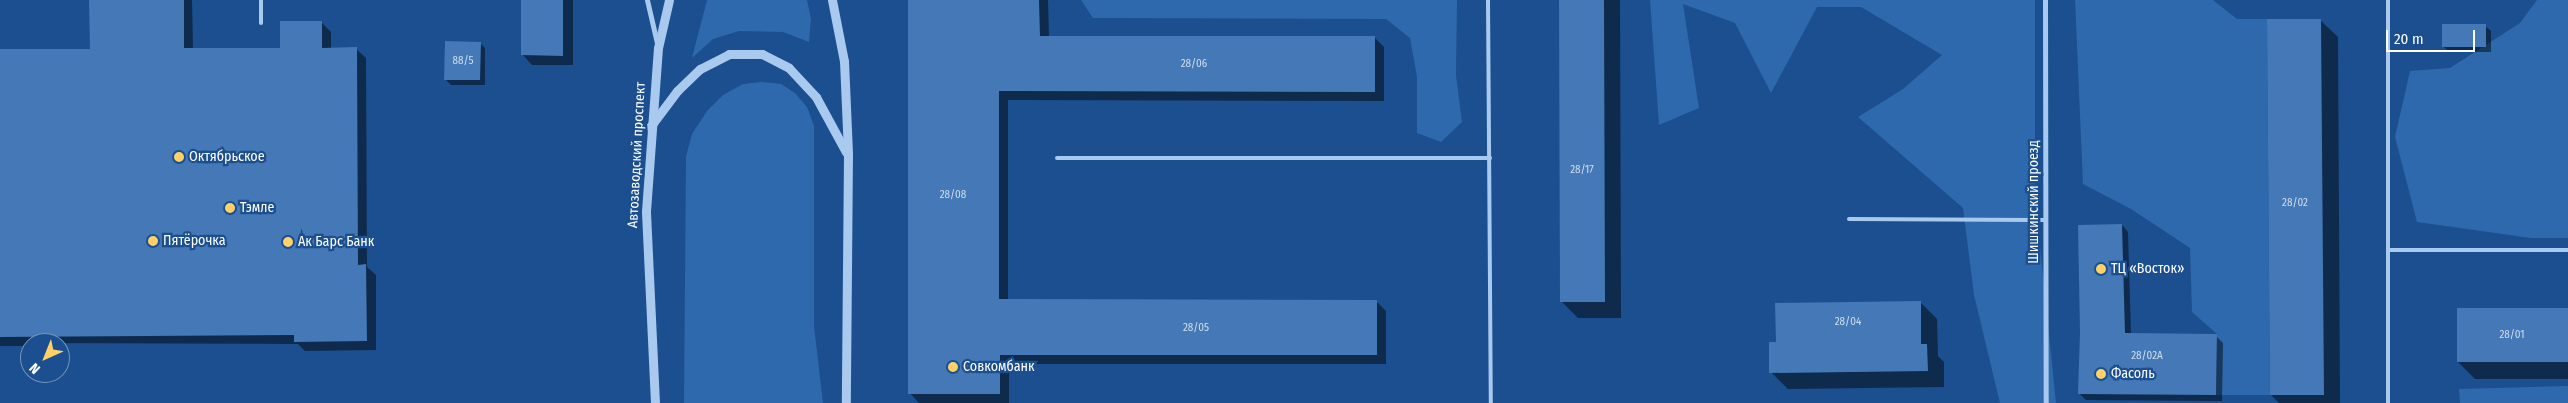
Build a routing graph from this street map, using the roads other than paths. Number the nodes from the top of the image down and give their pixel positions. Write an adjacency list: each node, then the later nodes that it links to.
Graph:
1 (261, 0): 8 (lane)
2 (647, 0): 9 (street)
3 (669, 0): 9 (street, Автозаводский проспект)
4 (832, 0): 11 (street)
5 (1488, 0): 13 (lane)
6 (2045, 0): 15 (street, Шишкинский проезд)
7 (2388, 0): 16 (lane)
8 (261, 23)
9 (658, 48): 10 (street, Автозаводский проспект)
10 (650, 127): 11 (street); 18 (street, Автозаводский проспект)
11 (848, 154): 19 (street)
12 (1057, 158): 13 (lane)
13 (1490, 158): 20 (lane)
14 (1849, 219): 15 (lane)
15 (2046, 220): 21 (street, Шишкинский проезд)
16 (2388, 250): 17 (lane); 22 (lane)
17 (2568, 250)
18 (655, 403)
19 (846, 403)
20 (1491, 403)
21 (2046, 403)
22 (2388, 403)

